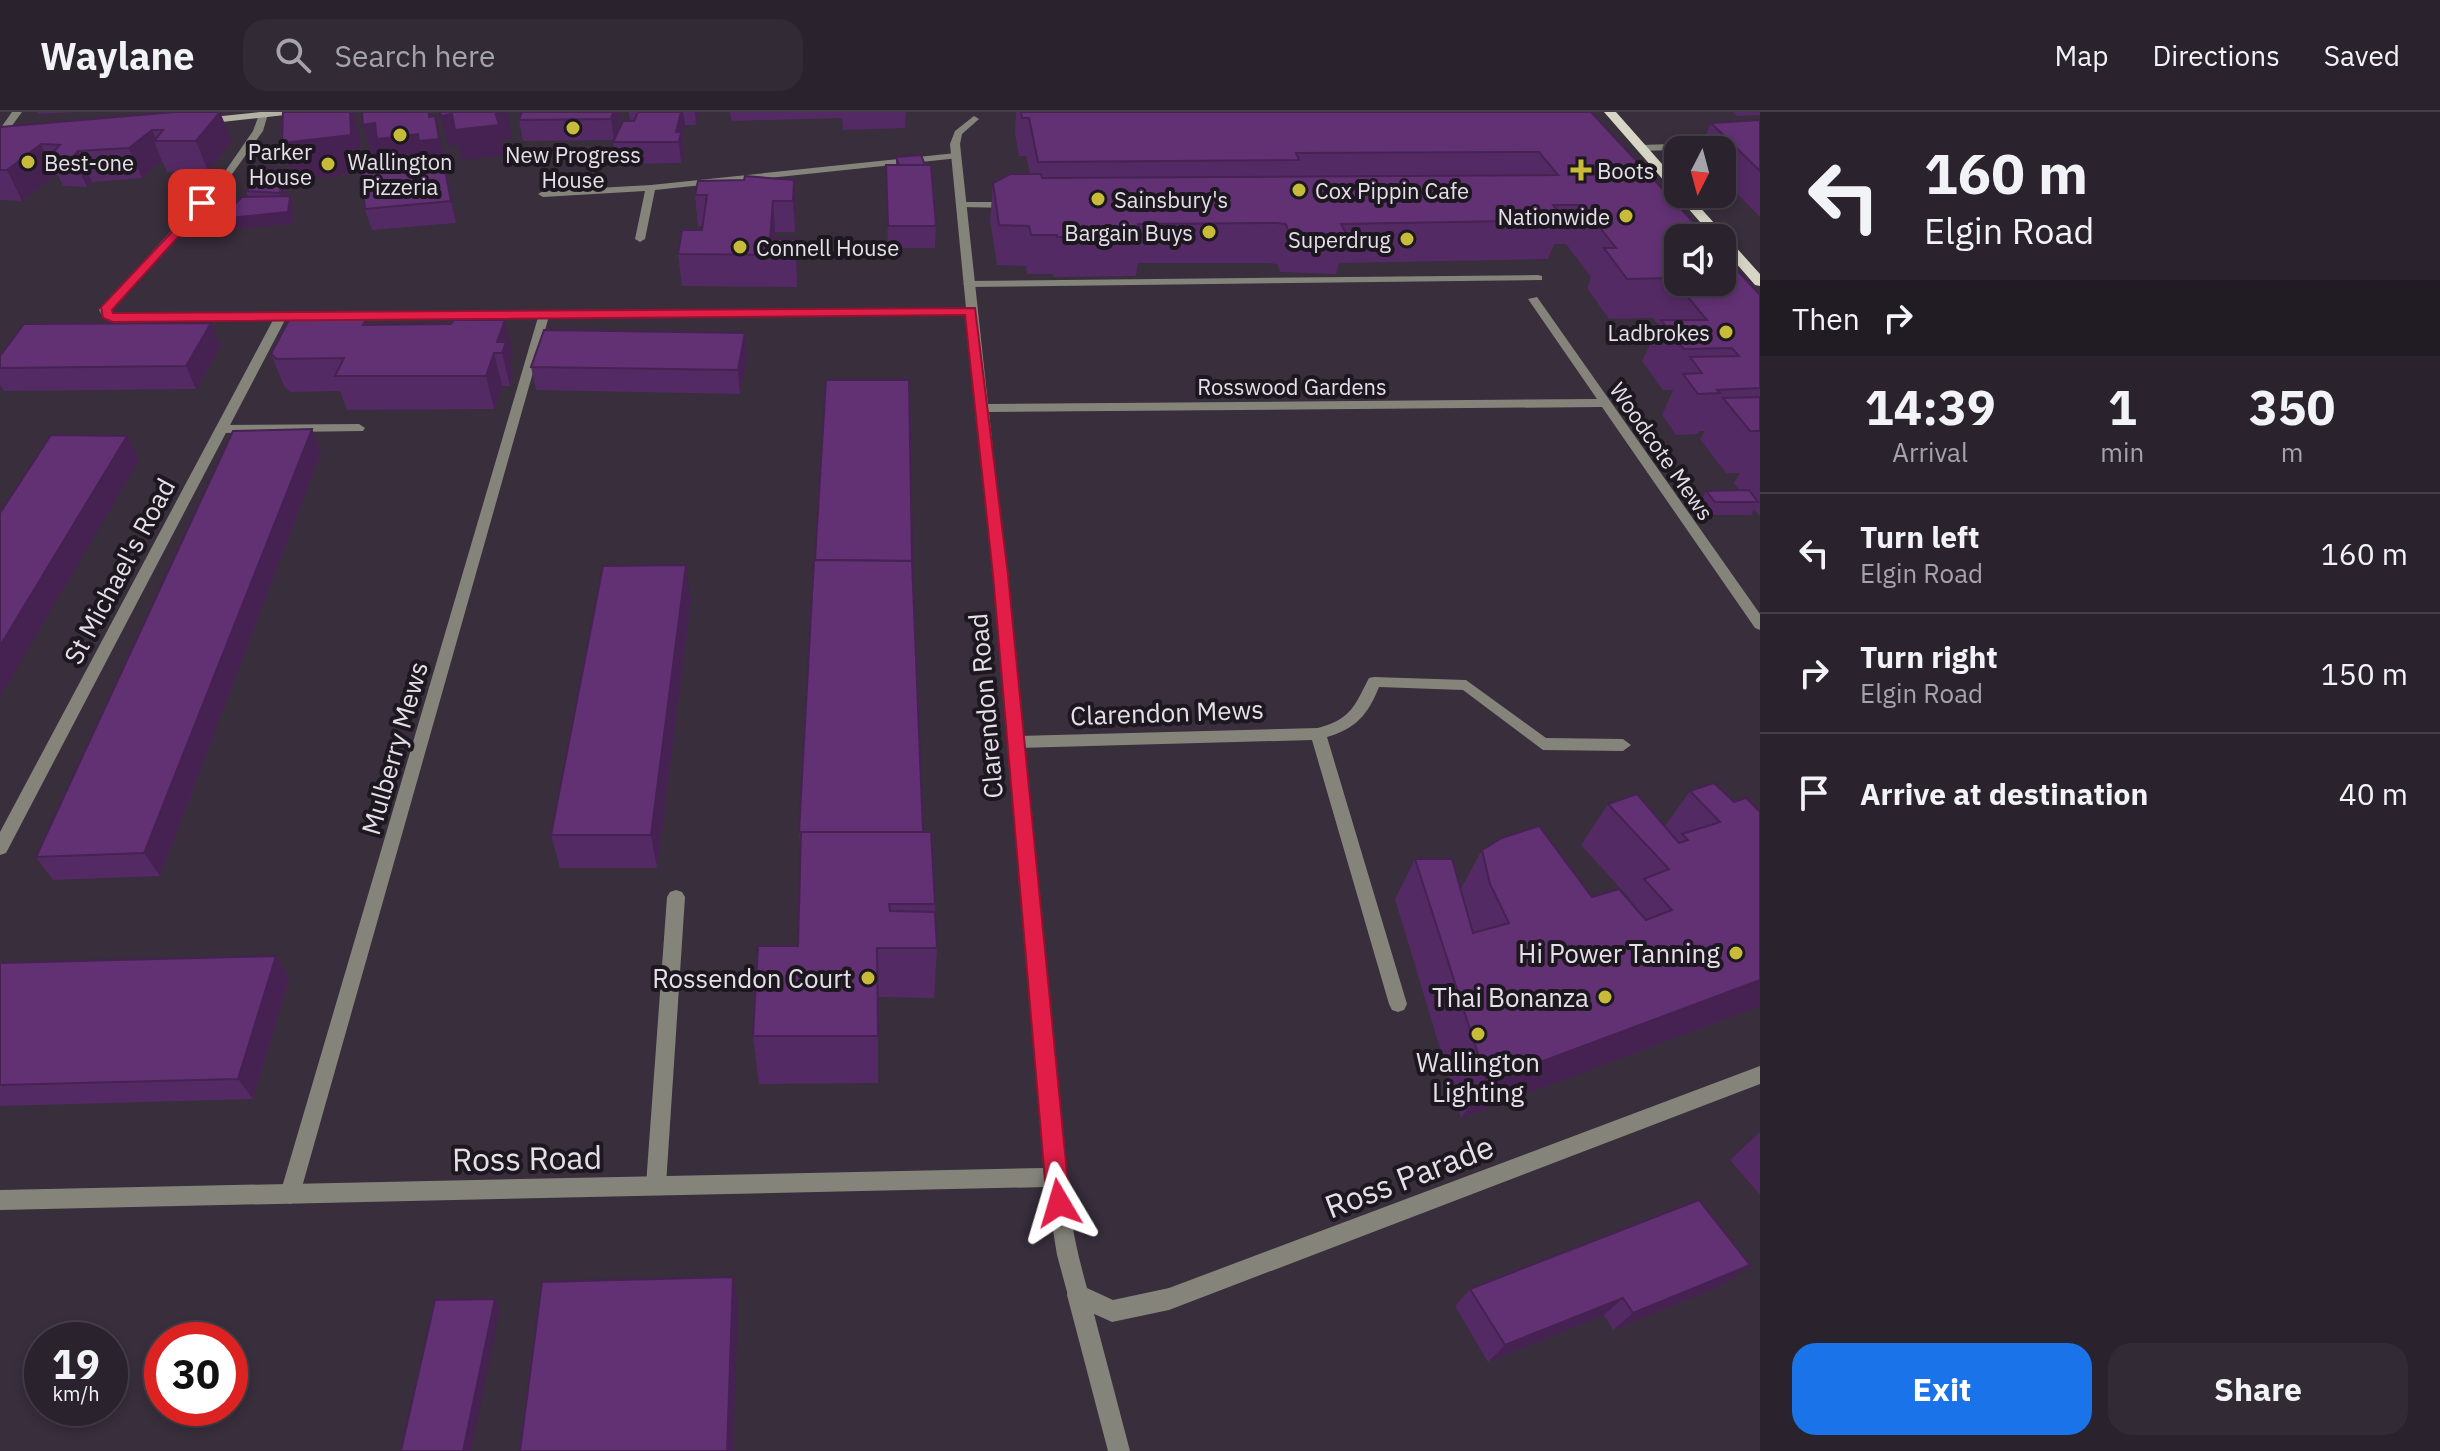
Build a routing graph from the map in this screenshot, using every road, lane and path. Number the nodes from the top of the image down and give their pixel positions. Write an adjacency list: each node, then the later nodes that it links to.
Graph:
1 (17, 112): 7 (street)
2 (285, 112): 4 (main road)
3 (1610, 112): 10 (main road)
4 (263, 114): 6 (main road); 26 (street)
5 (974, 119): 11 (street)
6 (188, 123)
7 (0, 138): 8 (main road)
8 (16, 139)
9 (1760, 144): 10 (street)
10 (1642, 148): 12 (main road)
11 (956, 156): 13 (street); 15 (street, Clarendon Road)
12 (1664, 176)
13 (651, 188): 14 (street); 19 (street)
14 (543, 194)
15 (963, 205): 16 (street); 23 (street, Clarendon Road)
16 (1027, 205)
17 (1691, 208): 18 (main road)
18 (1706, 224)
19 (640, 239)
20 (1736, 256): 22 (main road)
21 (1538, 278): 23 (street)
22 (1760, 282)
23 (968, 284): 25 (street, Clarendon Road)
24 (1533, 299): 28 (street, Woodcote Mews)
25 (971, 311): 27 (street); 29 (street, Clarendon Road)
26 (281, 316): 27 (street); 31 (street, St Michael's Road)
27 (543, 316): 42 (street, Mulberry Mews)
28 (1604, 403): 29 (street, Rosswood Gardens); 32 (street, Woodcote Mews)
29 (982, 408): 34 (street, Clarendon Road)
30 (359, 428): 31 (street)
31 (221, 429): 36 (street, St Michael's Road)
32 (1760, 625)
33 (1318, 734): 34 (street, Clarendon Mews); 35 (street, Clarendon Mews); 38 (street)
34 (1017, 742): 40 (street, Clarendon Road)
35 (1623, 745)
36 (0, 848)
37 (676, 897): 41 (street)
38 (1398, 1004)
39 (1760, 1075): 44 (street, Ross Parade)
40 (1055, 1177): 41 (street, Ross Road); 44 (street, Clarendon Road)
41 (656, 1185): 42 (street, Ross Road)
42 (290, 1194): 43 (street, Ross Road)
43 (0, 1200)
44 (1078, 1295): 45 (street, Clarendon Road)
45 (1119, 1451)

